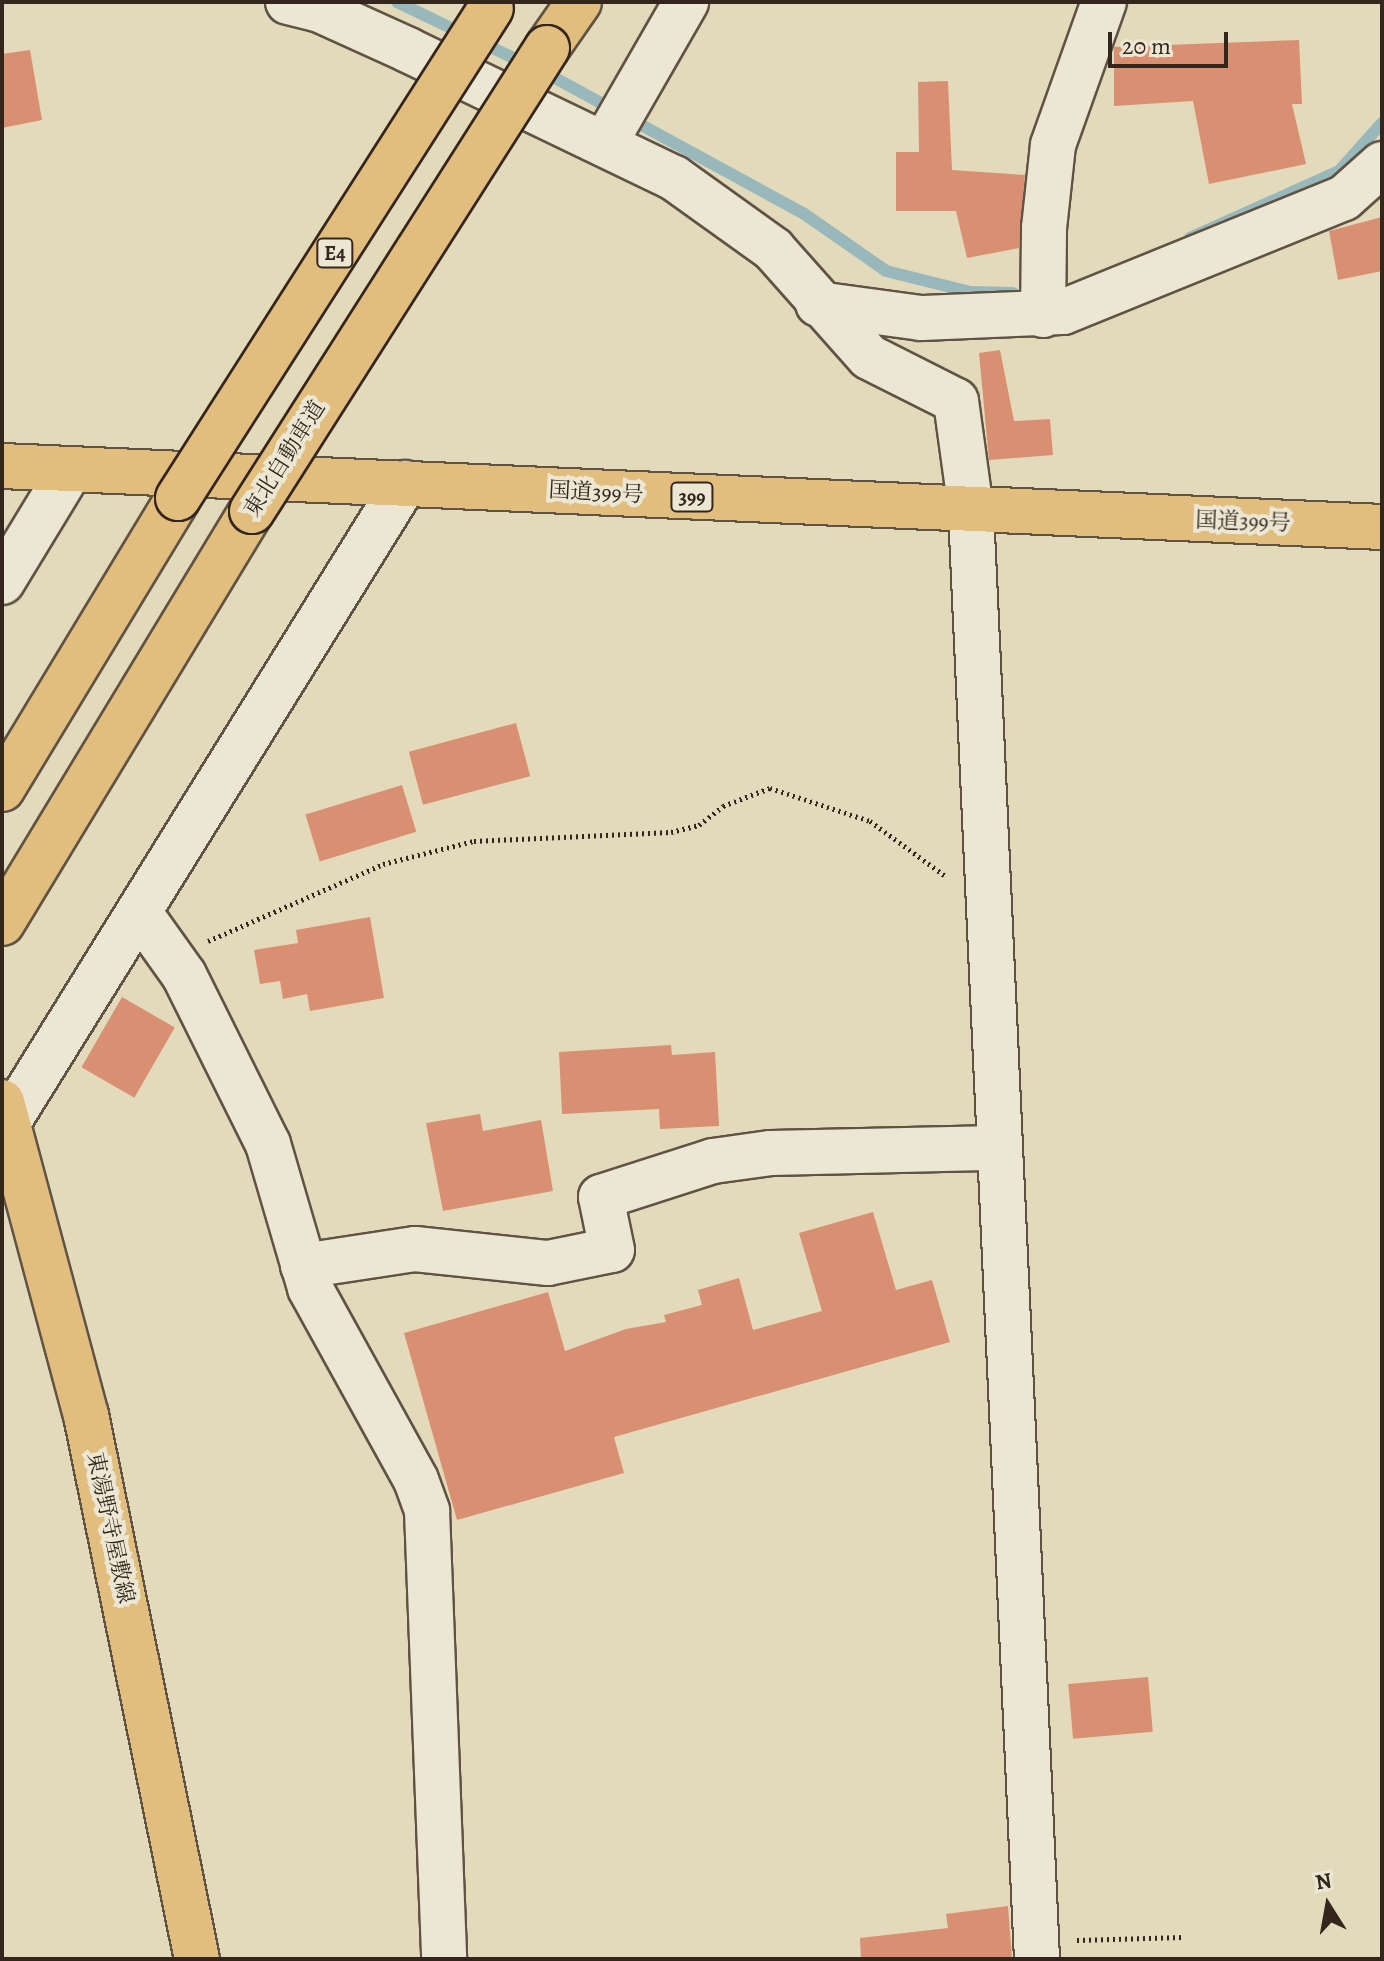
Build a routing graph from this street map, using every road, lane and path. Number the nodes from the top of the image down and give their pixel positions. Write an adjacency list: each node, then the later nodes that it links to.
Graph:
1 (288, 2): 6 (street)
2 (579, 2): 20 (main road, 東北自動車道, bridge)
3 (686, 2): 7 (street)
4 (1104, 2): 9 (street)
5 (493, 5): 17 (main road, E4, bridge)
6 (375, 16): 7 (street)
7 (617, 125): 10 (street)
8 (1382, 164): 9 (street)
9 (1042, 296): 10 (street)
10 (818, 304): 14 (street)
11 (2, 466): 12 (main road, 国道399号 / 399)
12 (70, 470): 13 (main road, 国道399号 / 399); 16 (street)
13 (405, 483): 14 (main road, 国道399号 / 399); 18 (street)
14 (971, 511): 15 (main road, 国道399号 / 399); 19 (street)
15 (1382, 527)
16 (2, 582)
17 (2, 789)
18 (139, 912): 21 (street); 22 (street)
19 (988, 922): 21 (path); 23 (street)
20 (2, 923)
21 (171, 957): 24 (street)
22 (4, 1119): 27 (main road, 東湯野寺屋敷線)
23 (997, 1148): 24 (street); 26 (street)
24 (303, 1266): 28 (street)
25 (1184, 1937): 26 (path)
26 (1036, 1950)
27 (197, 1959)
28 (444, 1959)

